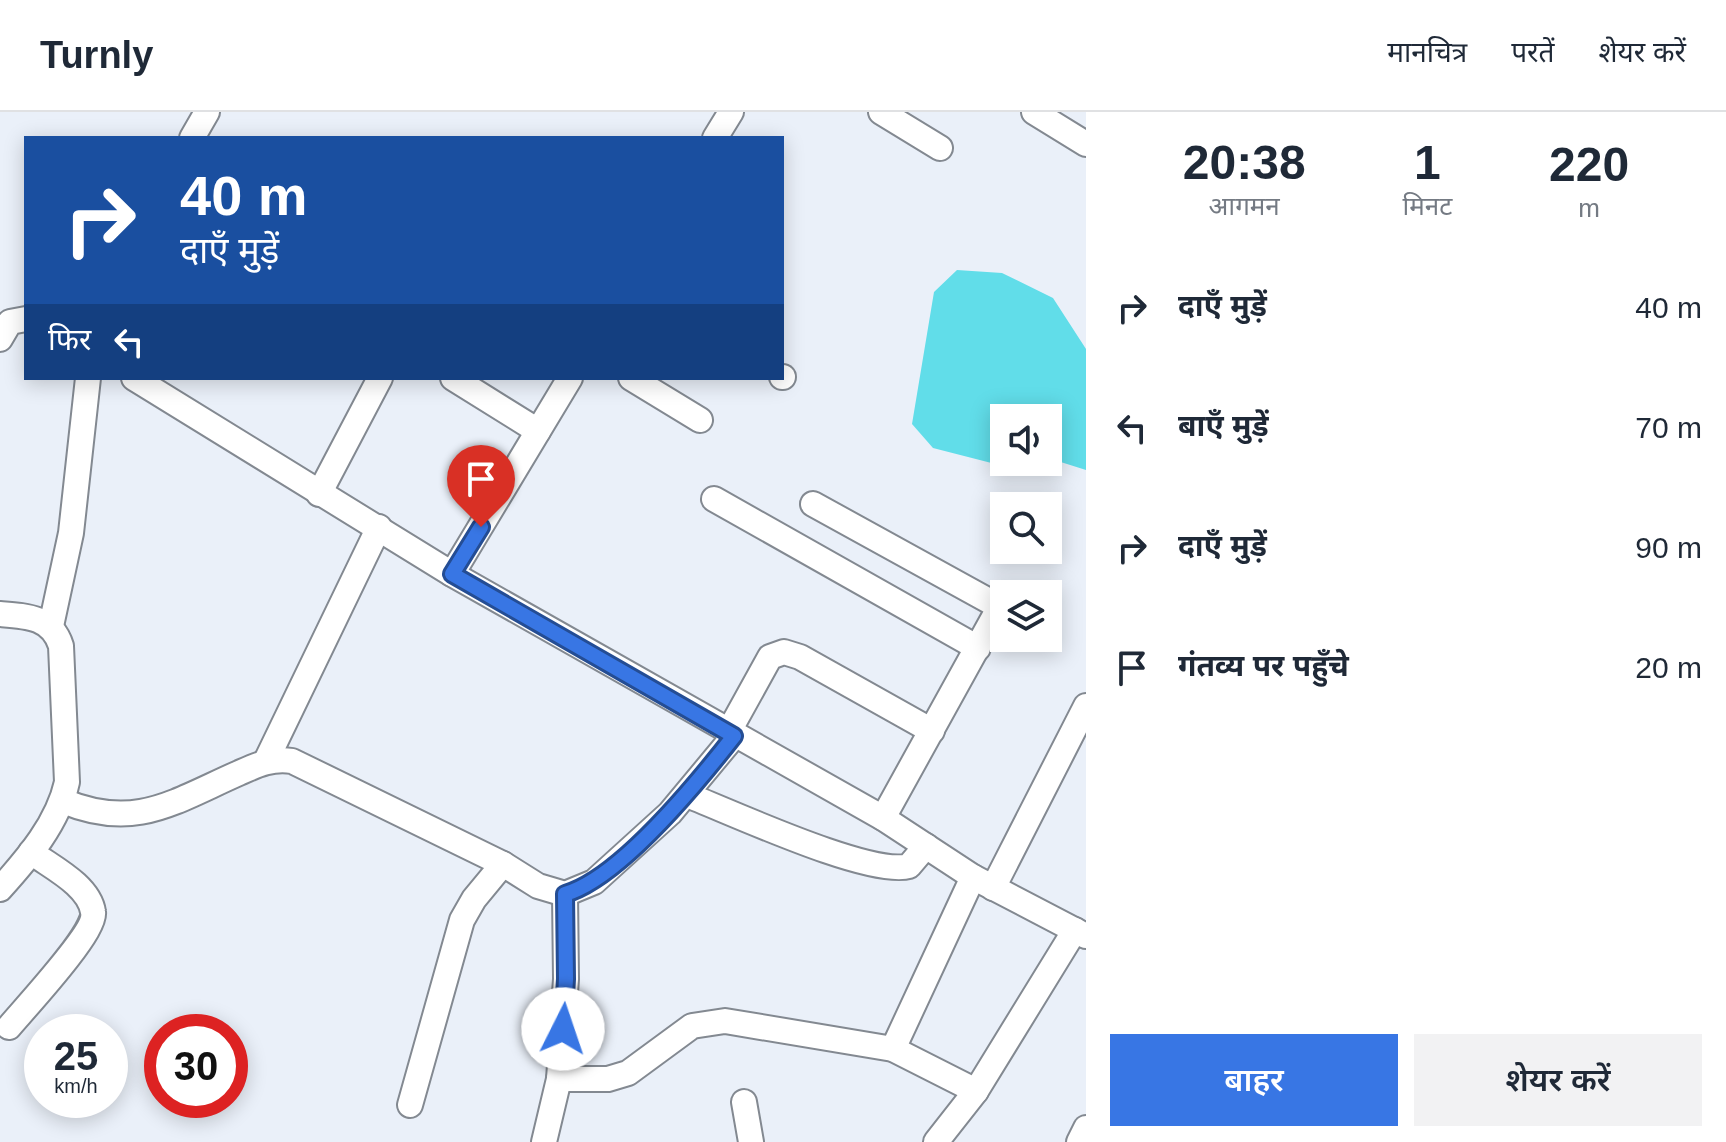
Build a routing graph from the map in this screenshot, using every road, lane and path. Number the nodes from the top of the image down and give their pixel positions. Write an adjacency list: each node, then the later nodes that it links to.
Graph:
1 (207, 112): 5 (street)
2 (731, 112): 6 (street)
3 (881, 112): 8 (street)
4 (1034, 112): 7 (street)
5 (193, 136)
6 (716, 136)
7 (1086, 144)
8 (940, 148)
9 (24, 319): 10 (street)
10 (0, 339)
11 (88, 380): 27 (street)
12 (137, 380): 19 (street)
13 (379, 380): 19 (street)
14 (456, 380): 18 (street)
15 (569, 380): 18 (street)
16 (634, 380): 17 (street)
17 (700, 420)
18 (538, 431): 23 (street)
19 (319, 494): 22 (street)
20 (714, 499): 28 (street)
21 (813, 504): 24 (street)
22 (379, 527): 23 (street); 32 (street)
23 (452, 574): 31 (street)
24 (990, 587)
25 (0, 614): 27 (street)
26 (990, 625): 28 (street)
27 (51, 626): 34 (street)
28 (978, 648): 30 (street)
29 (1086, 706): 39 (street)
30 (932, 731): 31 (street); 35 (street)
31 (731, 734): 33 (street); 35 (street)
32 (266, 761): 34 (street); 38 (street)
33 (687, 795): 36 (street); 41 (street)
34 (63, 801): 37 (street)
35 (883, 818): 36 (street)
36 (926, 846): 39 (street)
37 (31, 852): 40 (street); 43 (street)
38 (503, 864): 41 (street); 48 (street)
39 (983, 882): 42 (street); 44 (street)
40 (0, 889)
41 (565, 894): 45 (street)
42 (1080, 933): 46 (street)
43 (9, 1027)
44 (893, 1049): 45 (street); 46 (street)
45 (559, 1079): 50 (street)
46 (976, 1091): 52 (street)
47 (744, 1102): 51 (street)
48 (410, 1105)
49 (1086, 1128): 53 (street)
50 (544, 1142)
51 (751, 1142)
52 (936, 1142)
53 (1079, 1142)

